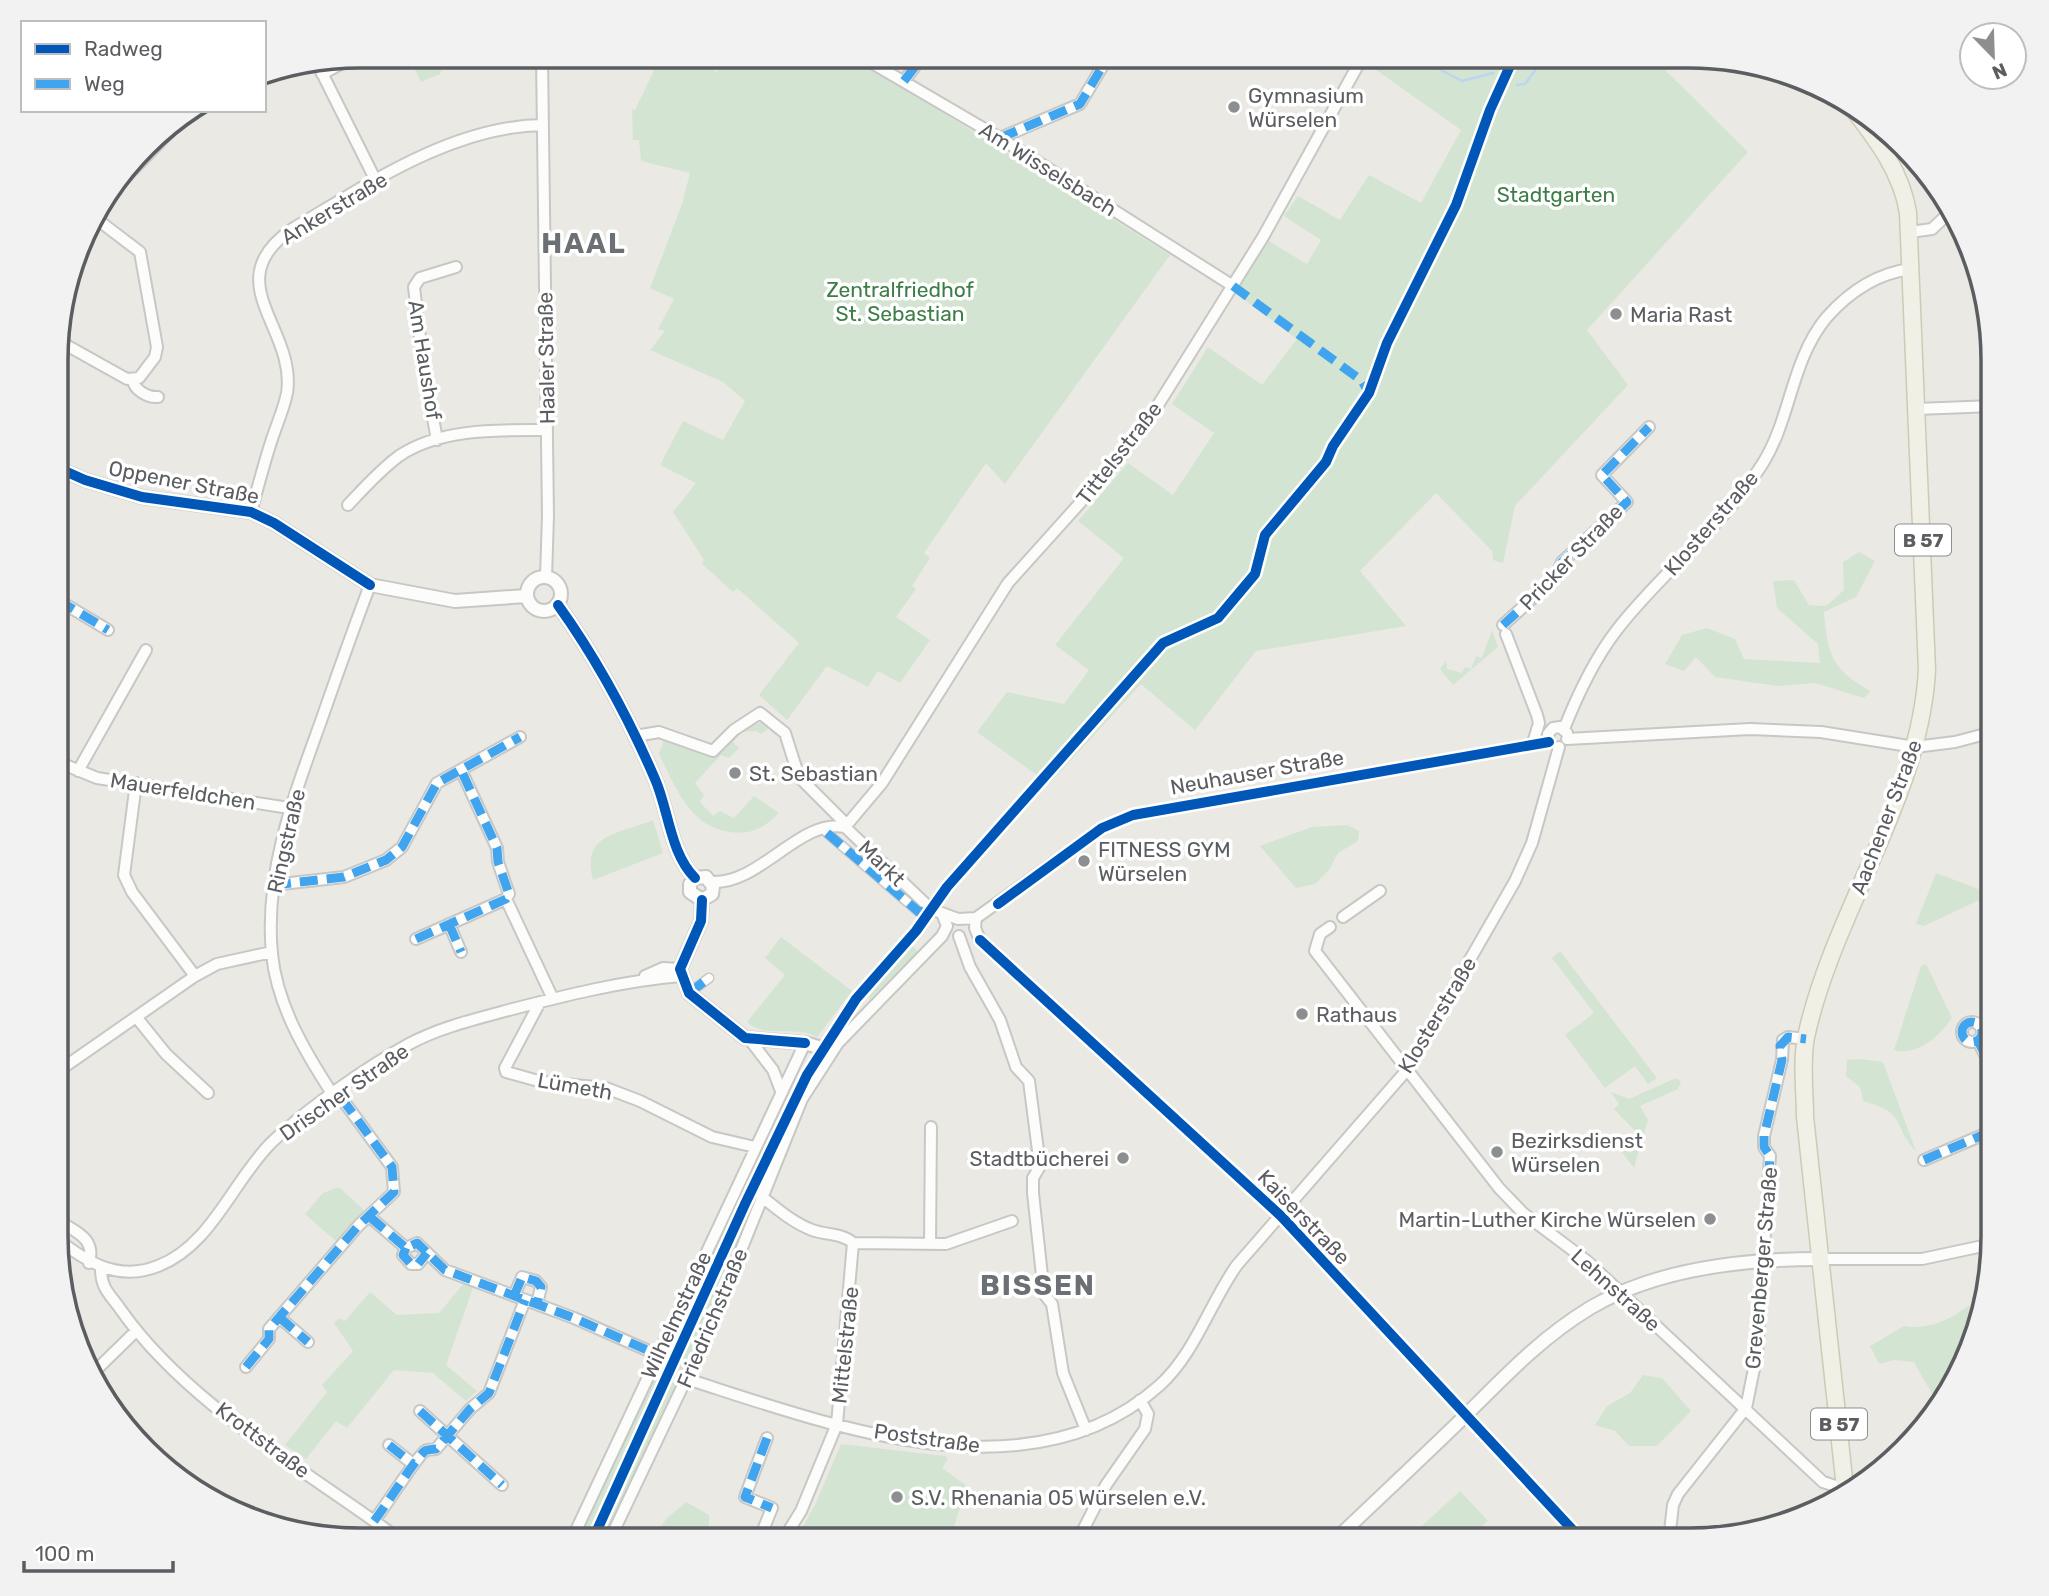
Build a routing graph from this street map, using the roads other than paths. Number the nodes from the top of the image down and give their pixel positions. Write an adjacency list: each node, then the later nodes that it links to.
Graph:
1 (542, 68): 8 (street, Haaler Straße)
2 (881, 68): 7 (street, Am Wisselsbach)
3 (914, 68): 7 (street)
4 (1101, 68): 10 (street)
5 (1357, 68): 17 (street, Tittelsstraße)
6 (320, 71): 11 (street)
7 (904, 81): 10 (street, Am Wisselsbach)
8 (543, 125): 11 (street, Ankerstraße); 24 (street, Haaler Straße)
9 (1871, 133): 14 (main road, Aachener Straße / B 57)
10 (1000, 138): 17 (street, Am Wisselsbach)
11 (376, 181): 28 (street, Ankerstraße)
12 (1944, 218): 14 (street)
13 (103, 222): 19 (street)
14 (1910, 232): 16 (main road, Aachener Straße / B 57)
15 (456, 267): 25 (street, Am Haushof)
16 (1911, 269): 22 (main road, Aachener Straße / B 57); 40 (street, Klosterstraße)
17 (1233, 286): 48 (street, Tittelsstraße)
18 (69, 346): 19 (street)
19 (133, 380): 20 (street)
20 (158, 397)
21 (1981, 407): 22 (street)
22 (1917, 409): 42 (main road, Aachener Straße / B 57)
23 (1649, 427): 36 (street, Pricker Straße)
24 (547, 430): 25 (street, Am Haushof); 29 (street, Haaler Straße)
25 (437, 440): 27 (street, Am Haushof)
26 (68, 473): 28 (street, Oppener Straße)
27 (348, 505)
28 (251, 512): 30 (street, Oppener Straße)
29 (546, 577): 31 (street); 32 (street)
30 (369, 585): 31 (street, Oppener Straße); 47 (street, Ringstraße)
31 (526, 596): 32 (street, Oppener Straße)
32 (558, 605): 38 (street)
33 (68, 606): 34 (street)
34 (108, 630)
35 (146, 650): 45 (street, Mauerfeldchen)
36 (1539, 723): 40 (street); 41 (street)
37 (1981, 735): 42 (street, Neuhauser Straße)
38 (635, 736): 48 (street, Markt); 50 (street)
39 (520, 737): 44 (street)
40 (1557, 738): 41 (street, Neuhauser Straße); 42 (street, Neuhauser Straße); 84 (street, Klosterstraße)
41 (1533, 743): 59 (street, Neuhauser Straße)
42 (1915, 747): 77 (main road, Aachener Straße / B 57)
43 (68, 766): 45 (street, Mauerfeldchen)
44 (461, 770): 52 (street); 54 (street)
45 (78, 771): 46 (street, Mauerfeldchen)
46 (136, 783): 47 (street, Mauerfeldchen); 69 (street)
47 (289, 808): 52 (street, Ringstraße)
48 (846, 826): 49 (street, Markt); 56 (street, Markt)
49 (828, 830): 51 (street); 56 (street, Markt)
50 (695, 878): 51 (street); 55 (street)
51 (712, 882): 55 (street)
52 (272, 884): 66 (street, Ringstraße)
53 (1380, 891): 58 (street)
54 (506, 899): 60 (street); 72 (street)
55 (702, 900): 68 (street)
56 (931, 909): 57 (street, Markt)
57 (943, 916): 59 (street, Markt); 62 (street)
58 (1343, 917)
59 (976, 918): 65 (street)
60 (449, 924): 64 (street); 67 (street)
61 (1330, 927): 84 (street, Lehnstraße)
62 (942, 936): 63 (street); 82 (street, Friedrichstraße)
63 (959, 936): 65 (street); 122 (street)
64 (416, 939)
65 (980, 940): 93 (street, Kaiserstraße)
66 (272, 951): 69 (street); 87 (street, Ringstraße)
67 (461, 952)
68 (681, 972): 71 (street); 72 (street, Drischer Straße)
69 (195, 976): 74 (street)
70 (709, 978): 71 (street)
71 (689, 993): 78 (street)
72 (553, 999): 73 (street, Drischer Straße)
73 (540, 1002): 87 (street, Drischer Straße); 90 (street, Lümeth)
74 (137, 1018): 83 (street); 86 (street)
75 (1981, 1025): 79 (street)
76 (1981, 1036): 79 (street)
77 (1806, 1039): 103 (main road, Aachener Straße / B 57); 104 (street, Grevenberger Straße)
78 (750, 1040): 80 (street); 85 (street)
79 (1978, 1041): 81 (street)
80 (805, 1043): 82 (street); 85 (street, Wilhelmstraße)
81 (1981, 1047)
82 (831, 1051): 92 (street, Friedrichstraße)
83 (68, 1065)
84 (1406, 1071): 93 (street, Klosterstraße); 107 (street, Lehnstraße)
85 (781, 1091): 90 (street, Wilhelmstraße)
86 (208, 1093)
87 (335, 1093): 94 (street, Ringstraße); 106 (street, Drischer Straße)
88 (931, 1127): 98 (street)
89 (1981, 1136): 91 (street)
90 (755, 1147): 113 (street, Wilhelmstraße)
91 (1924, 1160)
92 (761, 1196): 97 (street); 116 (street, Friedrichstraße)
93 (1281, 1216): 117 (street, Klosterstraße); 120 (street, Kaiserstraße)
94 (370, 1217): 101 (street); 110 (street, Ringstraße)
95 (1012, 1222): 98 (street)
96 (68, 1227): 105 (street)
97 (853, 1243): 98 (street); 121 (street, Mittelstraße)
98 (930, 1243)
99 (1980, 1246): 103 (street)
100 (69, 1248): 105 (street)
101 (406, 1248): 102 (street); 102 (street)
102 (427, 1253): 108 (street)
103 (1821, 1259): 104 (street); 127 (main road, Aachener Straße / B 57)
104 (1763, 1260): 107 (street); 118 (street, Grevenberger Straße)
105 (89, 1263): 106 (street)
106 (101, 1269): 111 (street, Krottstraße)
107 (1621, 1293): 118 (street, Lehnstraße); 120 (street)
108 (519, 1298): 109 (street); 109 (street); 123 (street)
109 (537, 1304): 113 (street)
110 (279, 1317): 112 (street); 115 (street, Ringstraße)
111 (135, 1332): 114 (street); 130 (street, Krottstraße)
112 (308, 1342)
113 (656, 1354): 132 (street, Wilhelmstraße)
114 (99, 1367)
115 (246, 1367)
116 (687, 1379): 121 (street, Poststraße); 133 (street, Friedrichstraße)
117 (1140, 1400): 122 (street, Poststraße); 136 (street)
118 (1746, 1408): 129 (street, Lehnstraße); 139 (street, Grevenberger Straße)
119 (420, 1411): 123 (street)
120 (1465, 1415): 137 (street); 138 (street, Kaiserstraße)
121 (837, 1424): 122 (street, Poststraße); 135 (street, Mittelstraße)
122 (1086, 1430)
123 (447, 1435): 126 (street); 128 (street)
124 (767, 1438): 134 (street)
125 (389, 1445): 126 (street)
126 (413, 1464): 130 (street)
127 (1844, 1483)
128 (502, 1485)
129 (1838, 1487)
130 (374, 1521): 131 (street, Krottstraße)
131 (384, 1528)
132 (577, 1528)
133 (615, 1528)
134 (764, 1528)
135 (790, 1528)
136 (1084, 1528)
137 (1347, 1528)
138 (1571, 1528)
139 (1670, 1528)

